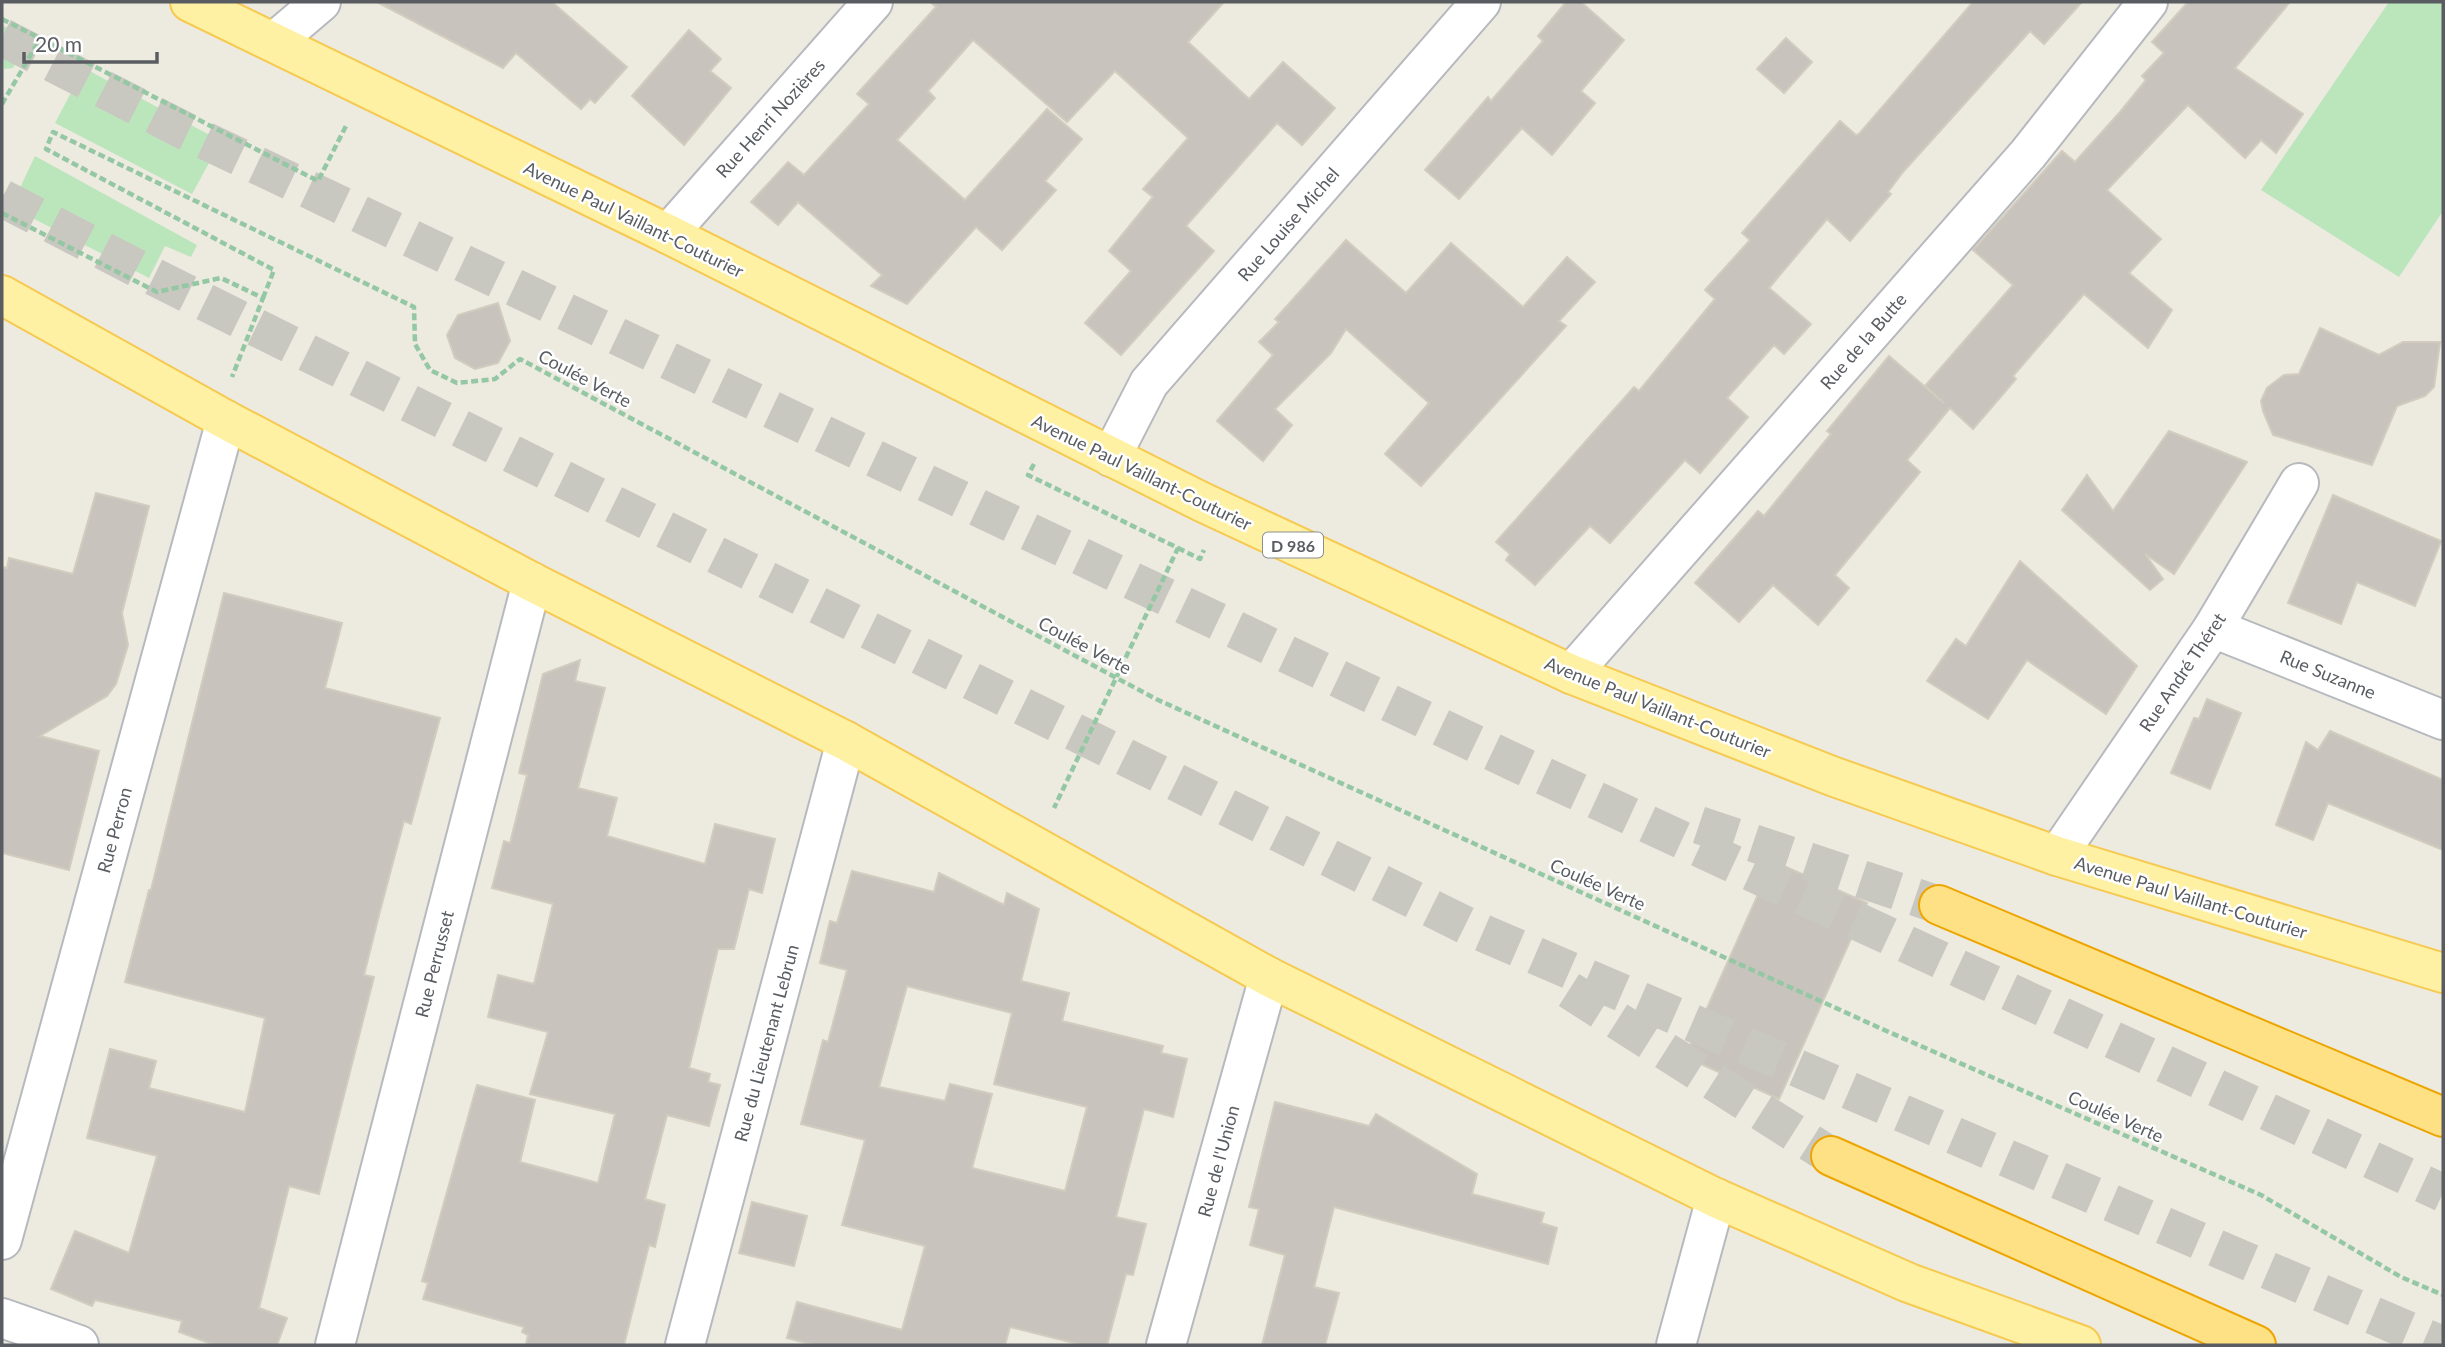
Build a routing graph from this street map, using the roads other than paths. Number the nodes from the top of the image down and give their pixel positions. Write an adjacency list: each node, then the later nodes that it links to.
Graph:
1 (190, 2): 6 (main road, Avenue Paul Vaillant-Couturier / D 986)
2 (321, 2): 6 (street)
3 (873, 2): 7 (street, Rue Henri Nozières)
4 (1481, 2): 10 (street, Rue Louise Michel)
5 (2148, 2): 14 (street, Rue de la Butte)
6 (274, 42): 7 (main road, Avenue Paul Vaillant-Couturier / D 986)
7 (668, 234): 10 (main road, Avenue Paul Vaillant-Couturier / D 986)
8 (2, 295): 9 (main road)
9 (226, 420): 12 (main road); 24 (street, Rue Perron)
10 (1111, 457): 14 (main road, Avenue Paul Vaillant-Couturier / D 986)
11 (2299, 483): 13 (street, Rue André Théret)
12 (532, 582): 16 (main road); 27 (street, Rue Perrusset)
13 (2213, 628): 15 (street, Rue Suzanne); 17 (street, Rue André Théret)
14 (1570, 674): 17 (main road, Avenue Paul Vaillant-Couturier / D 986)
15 (2443, 720)
16 (846, 741): 20 (main road); 28 (street, Rue du Lieutenant Lebrun)
17 (2057, 856): 19 (main road, Avenue Paul Vaillant-Couturier / D 986)
18 (1939, 905): 21 (highway)
19 (2443, 973)
20 (1269, 977): 23 (main road); 29 (street, Rue de l'Union)
21 (2443, 1117)
22 (1831, 1156): 32 (highway)
23 (1716, 1198): 30 (street); 31 (main road)
24 (2, 1240)
25 (2, 1318): 26 (street)
26 (79, 1345)
27 (335, 1345)
28 (685, 1345)
29 (1166, 1345)
30 (1676, 1345)
31 (2081, 1345)
32 (2256, 1345)

